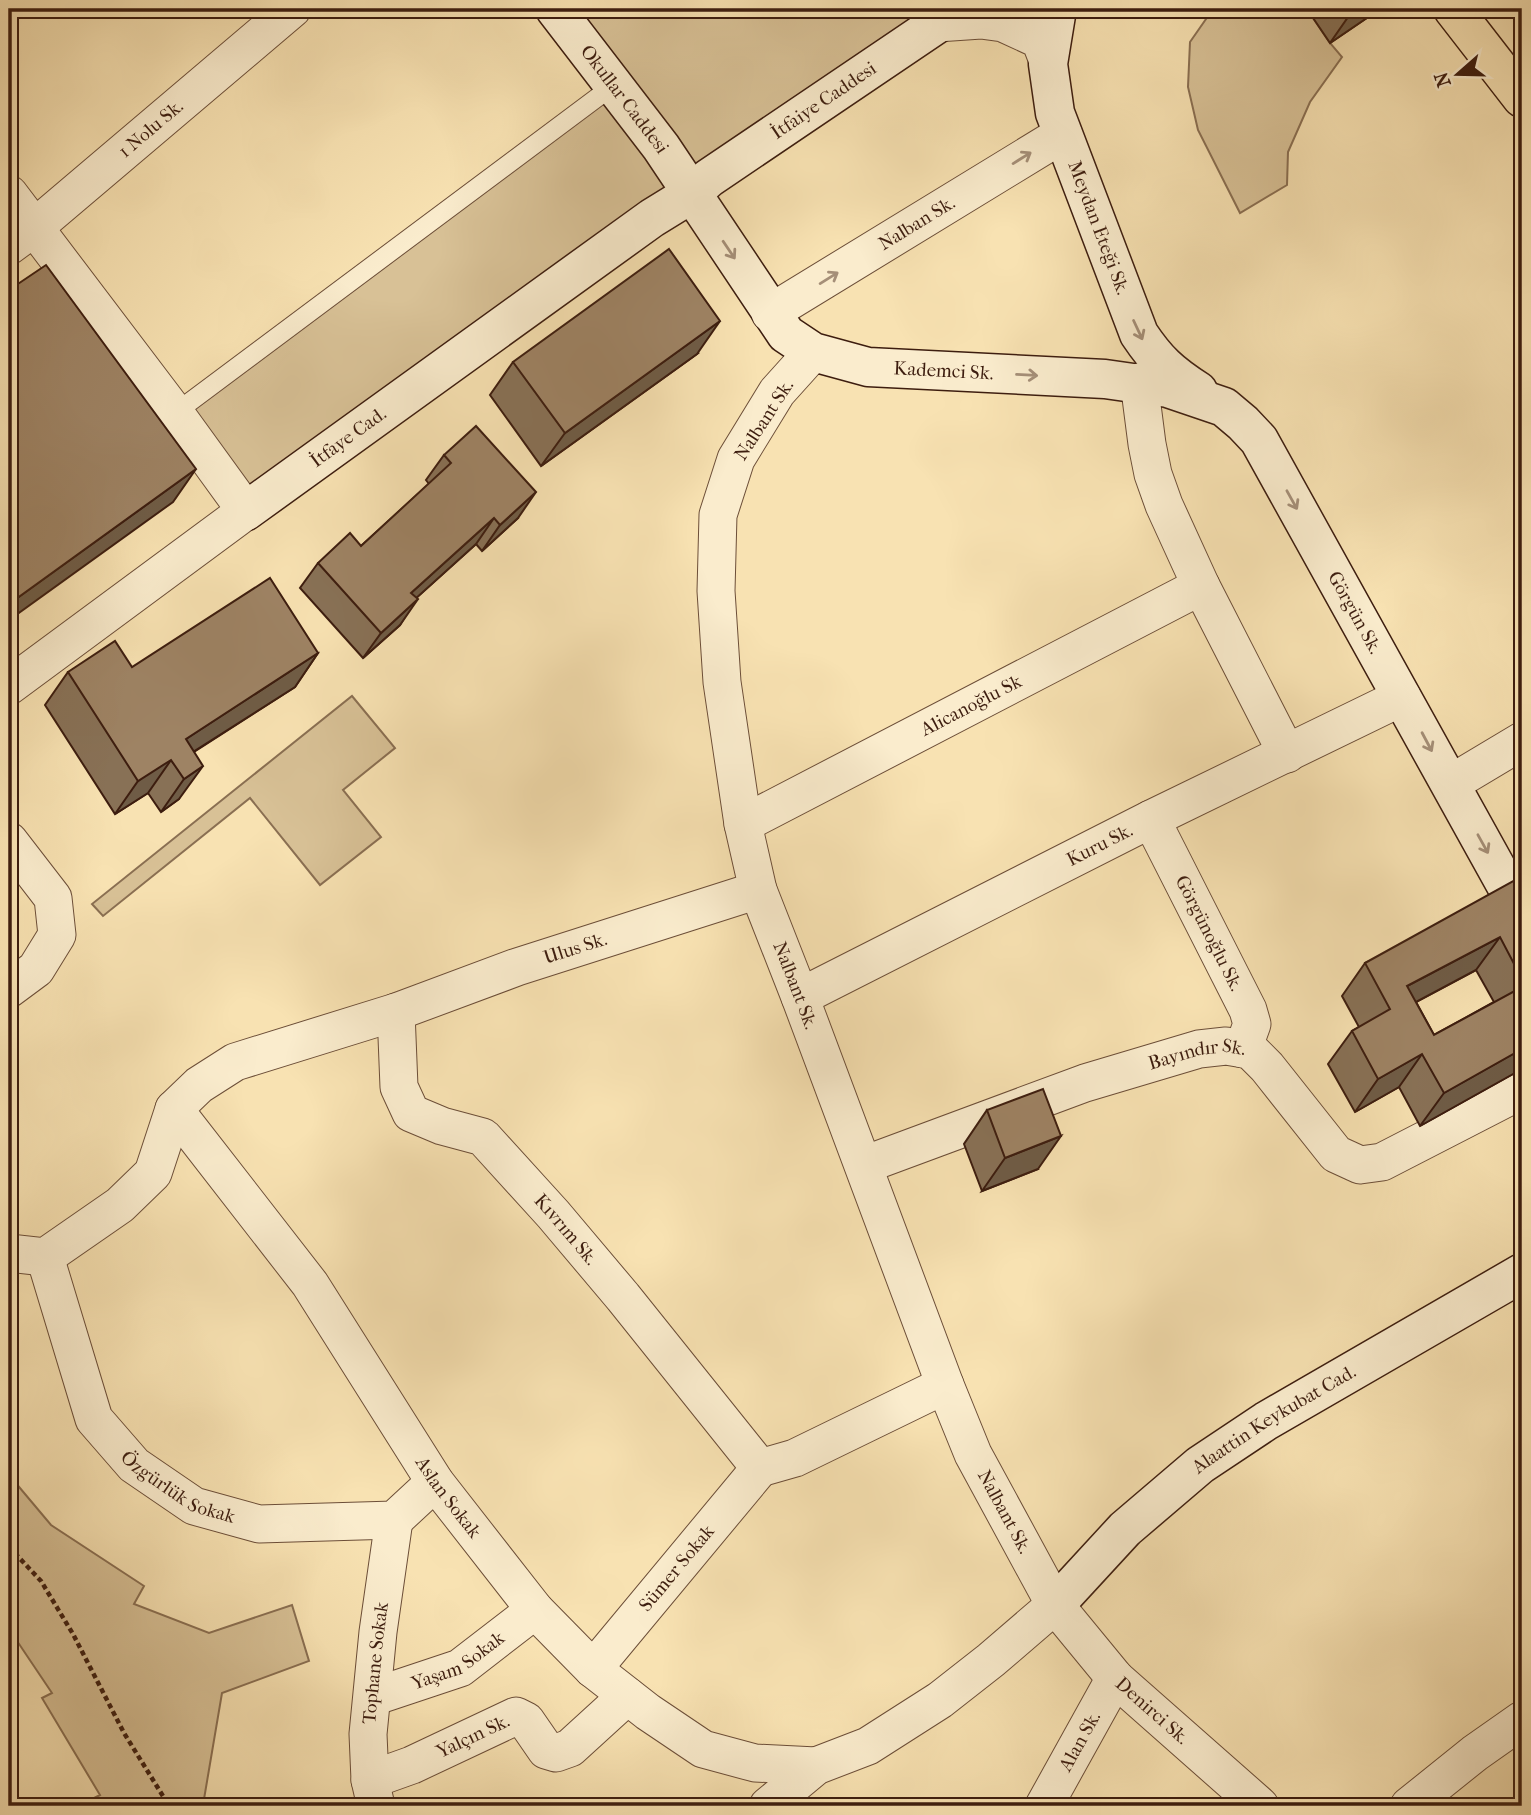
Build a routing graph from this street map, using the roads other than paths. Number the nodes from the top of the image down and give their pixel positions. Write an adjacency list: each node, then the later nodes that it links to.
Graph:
1 (292, 9): 12 (street, 1 Nolu Sk.)
2 (555, 9): 7 (main road, Okullar Caddesi)
3 (1057, 9): 6 (main road, Meydan Eteği Sk.)
4 (1464, 11): 8 (highway)
5 (948, 16): 6 (street); 11 (main road, İtfaiye Caddesi)
6 (1048, 61): 9 (main road, Meydan Eteği Sk.)
7 (614, 85): 11 (main road, Okullar Caddesi); 17 (lane)
8 (1522, 98)
9 (1063, 134): 13 (street, Nalban Sk., one-way to 9); 16 (main road, Meydan Eteği Sk., one-way to 16)
10 (9, 194): 12 (street)
11 (691, 194): 13 (main road, Kademci Sk., one-way to 13); 19 (main road, İtfaye Cad.)
12 (22, 236): 17 (street)
13 (770, 313): 14 (main road, Kademci Sk.)
14 (813, 352): 15 (main road, Kademci Sk., one-way to 15); 27 (street, Nalbant Sk.)
15 (1139, 382): 16 (main road, Kademci Sk.); 20 (street)
16 (1224, 407): 18 (main road, Kademci Sk.)
17 (175, 413): 19 (street)
18 (1259, 440): 22 (main road, Görgün Sk., one-way to 22)
19 (246, 511): 21 (street, İtfaye Cad.)
20 (1201, 586): 24 (street); 27 (street, Alicanoğlu Sk)
21 (9, 686)
22 (1402, 697): 24 (street, Kuru Sk.); 25 (main road, Görgün Sk., one-way to 25)
23 (1522, 741): 25 (street)
24 (1287, 754): 26 (street, Kuru Sk.)
25 (1450, 784): 30 (main road, Görgün Sk., one-way to 30)
26 (1151, 819): 32 (street, Kuru Sk.); 34 (street, Görgünoğlu Sk.)
27 (743, 824): 29 (street, Nalbant Sk.)
28 (9, 841): 31 (street)
29 (758, 890): 32 (street, Nalbant Sk.); 33 (street, Ulus Sk.)
30 (1522, 914)
31 (9, 989)
32 (800, 997): 37 (street, Nalbant Sk.)
33 (396, 1012): 36 (street); 42 (street, Kıvrım Sk.)
34 (1243, 1049): 35 (street, Bayındır Sk.); 37 (street, Bayındır Sk.)
35 (1522, 1090)
36 (174, 1109): 39 (street); 43 (street, Aslan Sokak)
37 (864, 1165): 41 (street, Nalbant Sk.)
38 (9, 1252): 39 (street)
39 (45, 1257): 44 (street, Özgürlük Sokak)
40 (1522, 1273): 45 (main road, Alaattin Keykubat Cad.)
41 (945, 1385): 42 (street); 45 (street, Nalbant Sk.)
42 (760, 1468): 47 (street, Sümer Sokak)
43 (435, 1482): 44 (street); 46 (street, Aslan Sokak)
44 (394, 1520): 50 (street, Tophane Sokak)
45 (1055, 1605): 48 (street, Denirci Sk.); 52 (street)
46 (535, 1610): 47 (street, Aslan Sokak); 50 (street, Yaşam Sokak)
47 (593, 1669): 49 (street, Aslan Sokak)
48 (1115, 1678): 55 (street, Alan Sk.); 56 (street, Denirci Sk.)
49 (627, 1696): 52 (street, Aslan Sokak); 53 (street, Yalçın Sk.)
50 (373, 1697): 53 (street, Tophane Sokak)
51 (1522, 1720): 57 (street)
52 (816, 1766): 54 (street)
53 (373, 1793)
54 (768, 1806)
55 (1044, 1806)
56 (1261, 1806)
57 (1409, 1806)

